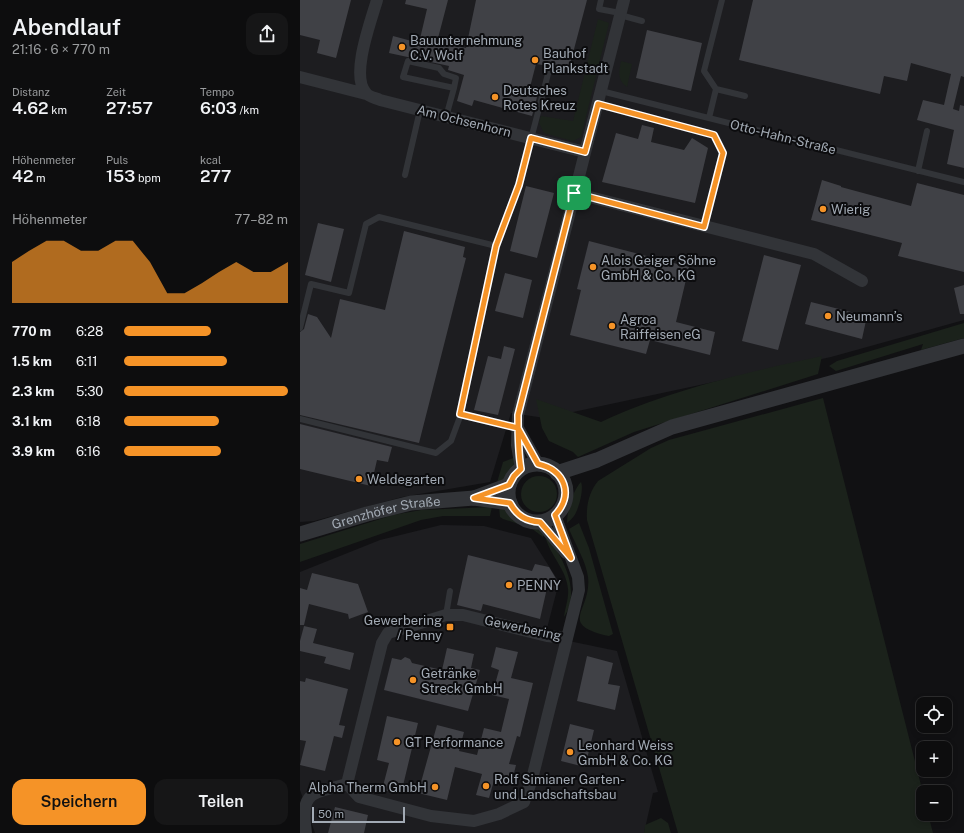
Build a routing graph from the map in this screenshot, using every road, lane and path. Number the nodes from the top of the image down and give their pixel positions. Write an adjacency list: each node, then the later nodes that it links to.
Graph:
1 (377, 0): 12 (street)
2 (601, 0): 5 (lane)
3 (624, 0): 5 (street)
4 (722, 0): 10 (lane)
5 (620, 14): 6 (lane); 11 (street)
6 (642, 21)
7 (549, 70): 19 (lane)
8 (300, 77): 12 (street, Am Ochsenhorn)
9 (454, 88): 9 (lane); 16 (lane)
10 (716, 89): 13 (lane); 17 (lane)
11 (601, 91): 14 (street); 17 (lane, Otto-Hahn-Straße)
12 (366, 94): 15 (street, Am Ochsenhorn)
13 (745, 96)
14 (598, 104): 20 (street); 25 (lane)
15 (420, 110): 16 (street, Am Ochsenhorn); 22 (lane)
16 (446, 117): 19 (street, Am Ochsenhorn)
17 (709, 118): 21 (lane, Otto-Hahn-Straße)
18 (927, 131): 21 (lane)
19 (531, 138): 20 (street, Am Ochsenhorn); 26 (lane)
20 (585, 152): 24 (street)
21 (918, 171): 23 (lane, Otto-Hahn-Straße)
22 (405, 175)
23 (964, 182)
24 (574, 193): 25 (street); 32 (street)
25 (704, 227): 27 (street)
26 (496, 246): 28 (lane); 30 (lane)
27 (862, 281)
28 (300, 328)
29 (964, 346): 33 (street)
30 (460, 414): 31 (lane); 32 (lane)
31 (300, 419)
32 (518, 428): 34 (street); 35 (street)
33 (598, 460): 36 (street); 38 (street)
34 (538, 464): 35 (street); 36 (street)
35 (521, 469): 37 (street)
36 (557, 473): 38 (street)
37 (509, 485): 39 (street, Grenzhöfer Straße); 40 (street)
38 (565, 488): 41 (street)
39 (474, 498): 40 (street, Grenzhöfer Straße); 43 (street, Grenzhöfer Straße)
40 (510, 503): 42 (street)
41 (555, 515): 42 (street); 44 (street)
42 (540, 522): 44 (street)
43 (300, 534)
44 (571, 558): 47 (street)
45 (450, 590): 46 (lane)
46 (446, 615): 47 (street, Gewerbering); 48 (street, Gewerbering)
47 (567, 638): 48 (street, Gewerbering)
48 (347, 784): 49 (street)
49 (306, 833)

